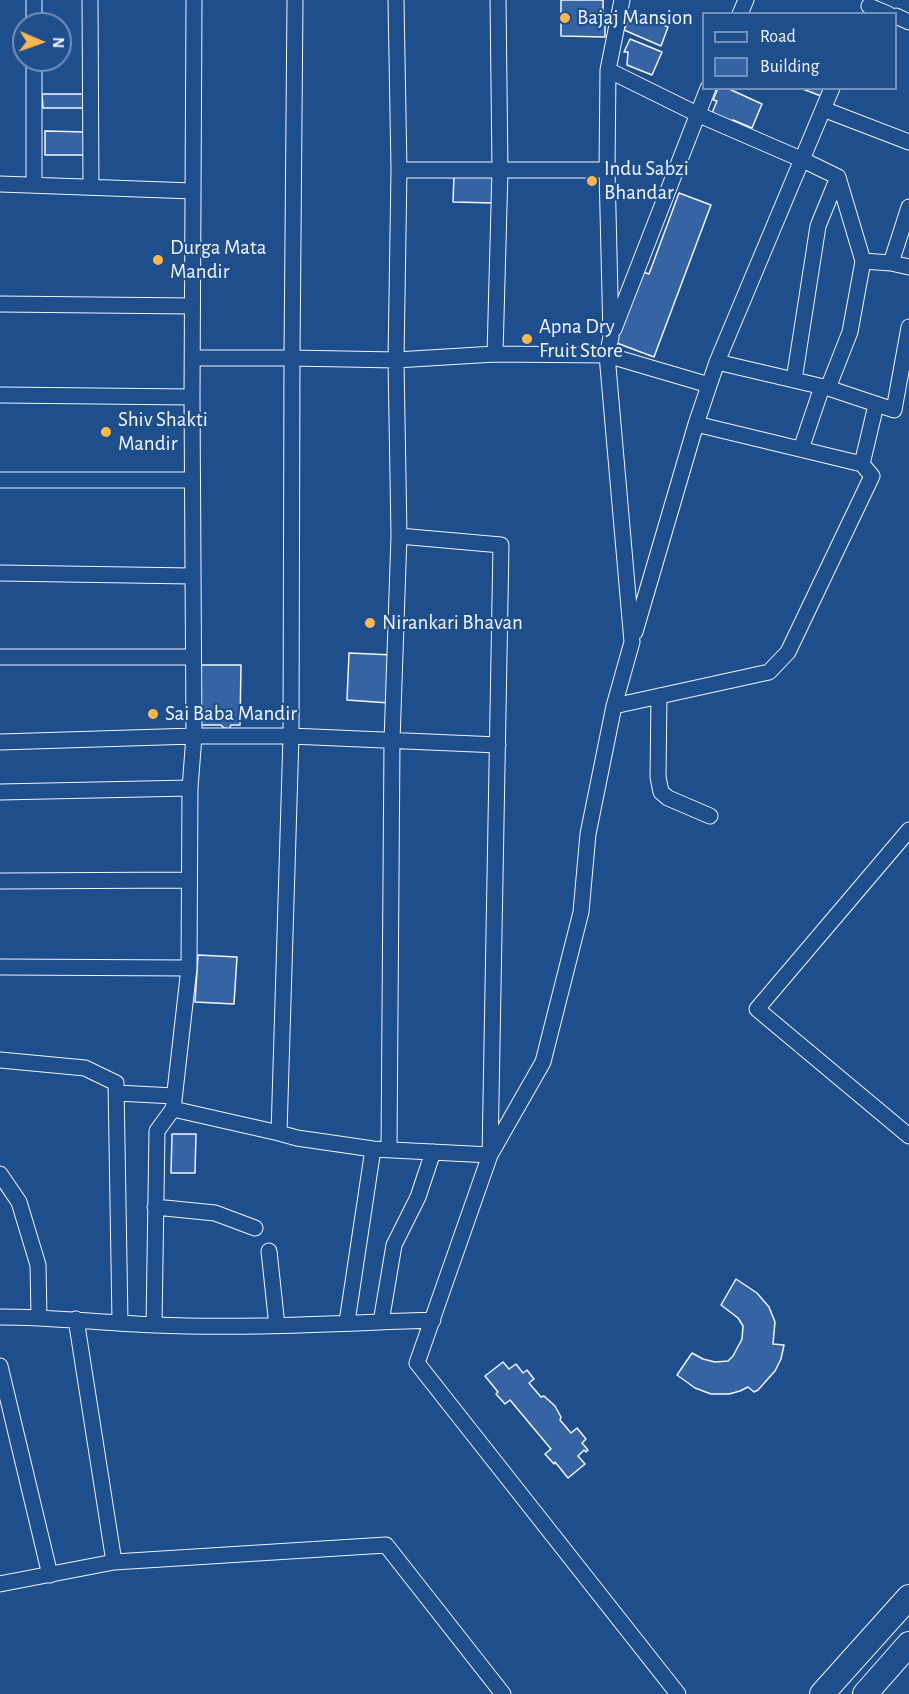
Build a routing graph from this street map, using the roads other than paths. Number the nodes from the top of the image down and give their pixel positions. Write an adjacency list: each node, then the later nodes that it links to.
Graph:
1 (90, 0): 23 (street)
2 (194, 0): 24 (street)
3 (295, 0): 36 (street)
4 (396, 0): 17 (street)
5 (498, 0): 18 (street)
6 (622, 0): 9 (street)
7 (869, 6): 8 (street)
8 (883, 12)
9 (608, 70): 14 (street); 19 (street)
10 (34, 72): 22 (street)
11 (707, 90): 14 (street)
12 (831, 90): 13 (street)
13 (823, 109): 15 (street); 16 (street)
14 (697, 114): 16 (street); 32 (street)
15 (909, 142)
16 (803, 160): 20 (street); 38 (street)
17 (399, 170): 18 (street); 37 (street)
18 (500, 170): 19 (street); 33 (street)
19 (608, 170): 32 (street)
20 (838, 177): 26 (street); 39 (street)
21 (0, 184): 22 (street)
22 (34, 184): 23 (street)
23 (91, 187): 24 (street)
24 (193, 191): 30 (street)
25 (909, 207): 27 (street)
26 (863, 261): 27 (street); 41 (street)
27 (891, 263): 28 (street)
28 (909, 267)
29 (0, 303): 30 (street)
30 (192, 306): 35 (street)
31 (909, 327): 42 (street)
32 (611, 337): 34 (street)
33 (495, 354): 34 (street); 37 (street)
34 (607, 355): 40 (street); 54 (street)
35 (193, 358): 36 (street); 44 (street)
36 (292, 358): 37 (street); 60 (street)
37 (396, 360): 51 (street)
38 (717, 362): 39 (street); 40 (street)
39 (794, 380): 41 (street)
40 (709, 385): 46 (street)
41 (825, 387): 45 (street); 47 (street)
42 (903, 387): 45 (street)
43 (0, 395): 44 (street)
44 (192, 397): 50 (street)
45 (876, 405): 48 (street)
46 (696, 424): 47 (street); 54 (street)
47 (801, 449): 48 (street)
48 (862, 464): 57 (street)
49 (0, 480): 50 (street)
50 (192, 480): 53 (street)
51 (399, 536): 61 (street); 63 (street)
52 (0, 573): 53 (street)
53 (192, 576): 56 (street)
54 (632, 642): 58 (street)
55 (0, 657): 56 (street)
56 (192, 657): 59 (street)
57 (659, 696): 58 (street); 66 (street)
58 (614, 706): 79 (street)
59 (194, 736): 60 (street); 62 (street); 64 (street)
60 (291, 736): 61 (street); 75 (street)
61 (392, 741): 63 (street); 77 (street)
62 (0, 742)
63 (498, 745): 79 (street)
64 (190, 788): 65 (street); 68 (street)
65 (0, 792)
66 (710, 816)
67 (909, 830): 76 (street)
68 (189, 880): 69 (street); 71 (street)
69 (0, 882)
70 (0, 967): 71 (street)
71 (189, 968): 74 (street)
72 (0, 1060): 73 (street)
73 (117, 1093): 74 (street); 88 (street)
74 (173, 1102): 75 (street); 81 (street)
75 (279, 1133): 77 (street)
76 (909, 1136)
77 (381, 1150): 78 (street); 89 (street)
78 (433, 1152): 79 (street); 90 (street)
79 (490, 1155): 87 (street)
80 (0, 1174): 85 (street)
81 (155, 1207): 82 (street); 91 (street)
82 (255, 1228)
83 (269, 1251): 92 (street)
84 (0, 1317): 85 (street)
85 (39, 1317): 86 (street)
86 (76, 1320): 88 (street); 94 (street)
87 (433, 1320): 90 (street); 100 (street)
88 (120, 1322): 91 (street)
89 (347, 1322): 90 (street); 92 (street)
90 (381, 1322)
91 (154, 1325): 92 (street)
92 (277, 1326)
93 (0, 1366): 95 (street)
94 (114, 1562): 95 (street); 99 (street)
95 (50, 1575): 96 (street)
96 (0, 1584)
97 (909, 1597): 101 (main road)
98 (909, 1644): 102 (main road)
99 (503, 1694)
100 (678, 1694)
101 (822, 1694)
102 (865, 1694)

